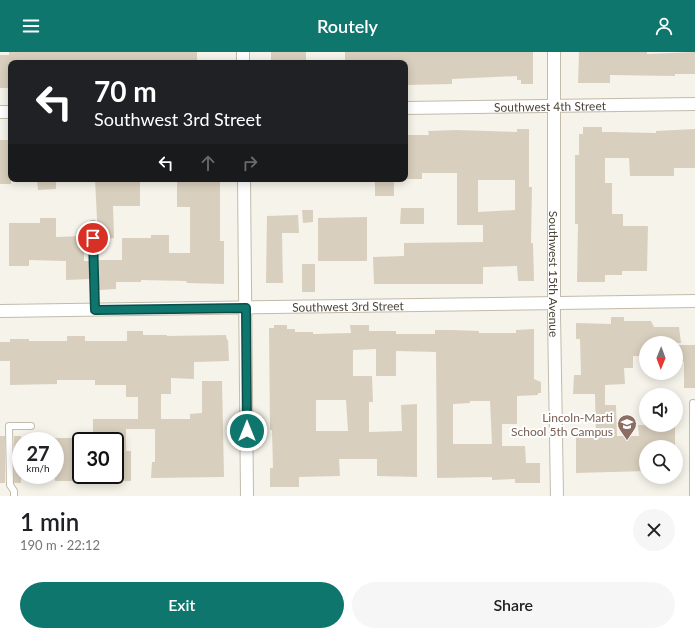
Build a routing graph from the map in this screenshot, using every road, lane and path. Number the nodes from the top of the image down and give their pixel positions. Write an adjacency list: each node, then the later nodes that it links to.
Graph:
1 (554, 52): 3 (street, Southwest 15th Avenue)
2 (695, 104): 3 (street, Southwest 4th Street)
3 (554, 106): 4 (street, Southwest 4th Street); 8 (street, Southwest 15th Avenue)
4 (408, 108)
5 (244, 182): 9 (street)
6 (93, 224): 10 (lane)
7 (695, 301): 8 (street, Southwest 3rd Street)
8 (554, 303): 9 (street, Southwest 3rd Street); 16 (street, Southwest 15th Avenue)
9 (246, 308): 10 (street, Southwest 3rd Street); 15 (street)
10 (95, 310): 11 (street, Southwest 3rd Street)
11 (0, 311)
12 (693, 403): 17 (lane)
13 (31, 426): 14 (lane)
14 (14, 496)
15 (247, 496)
16 (557, 496)
17 (693, 496)

